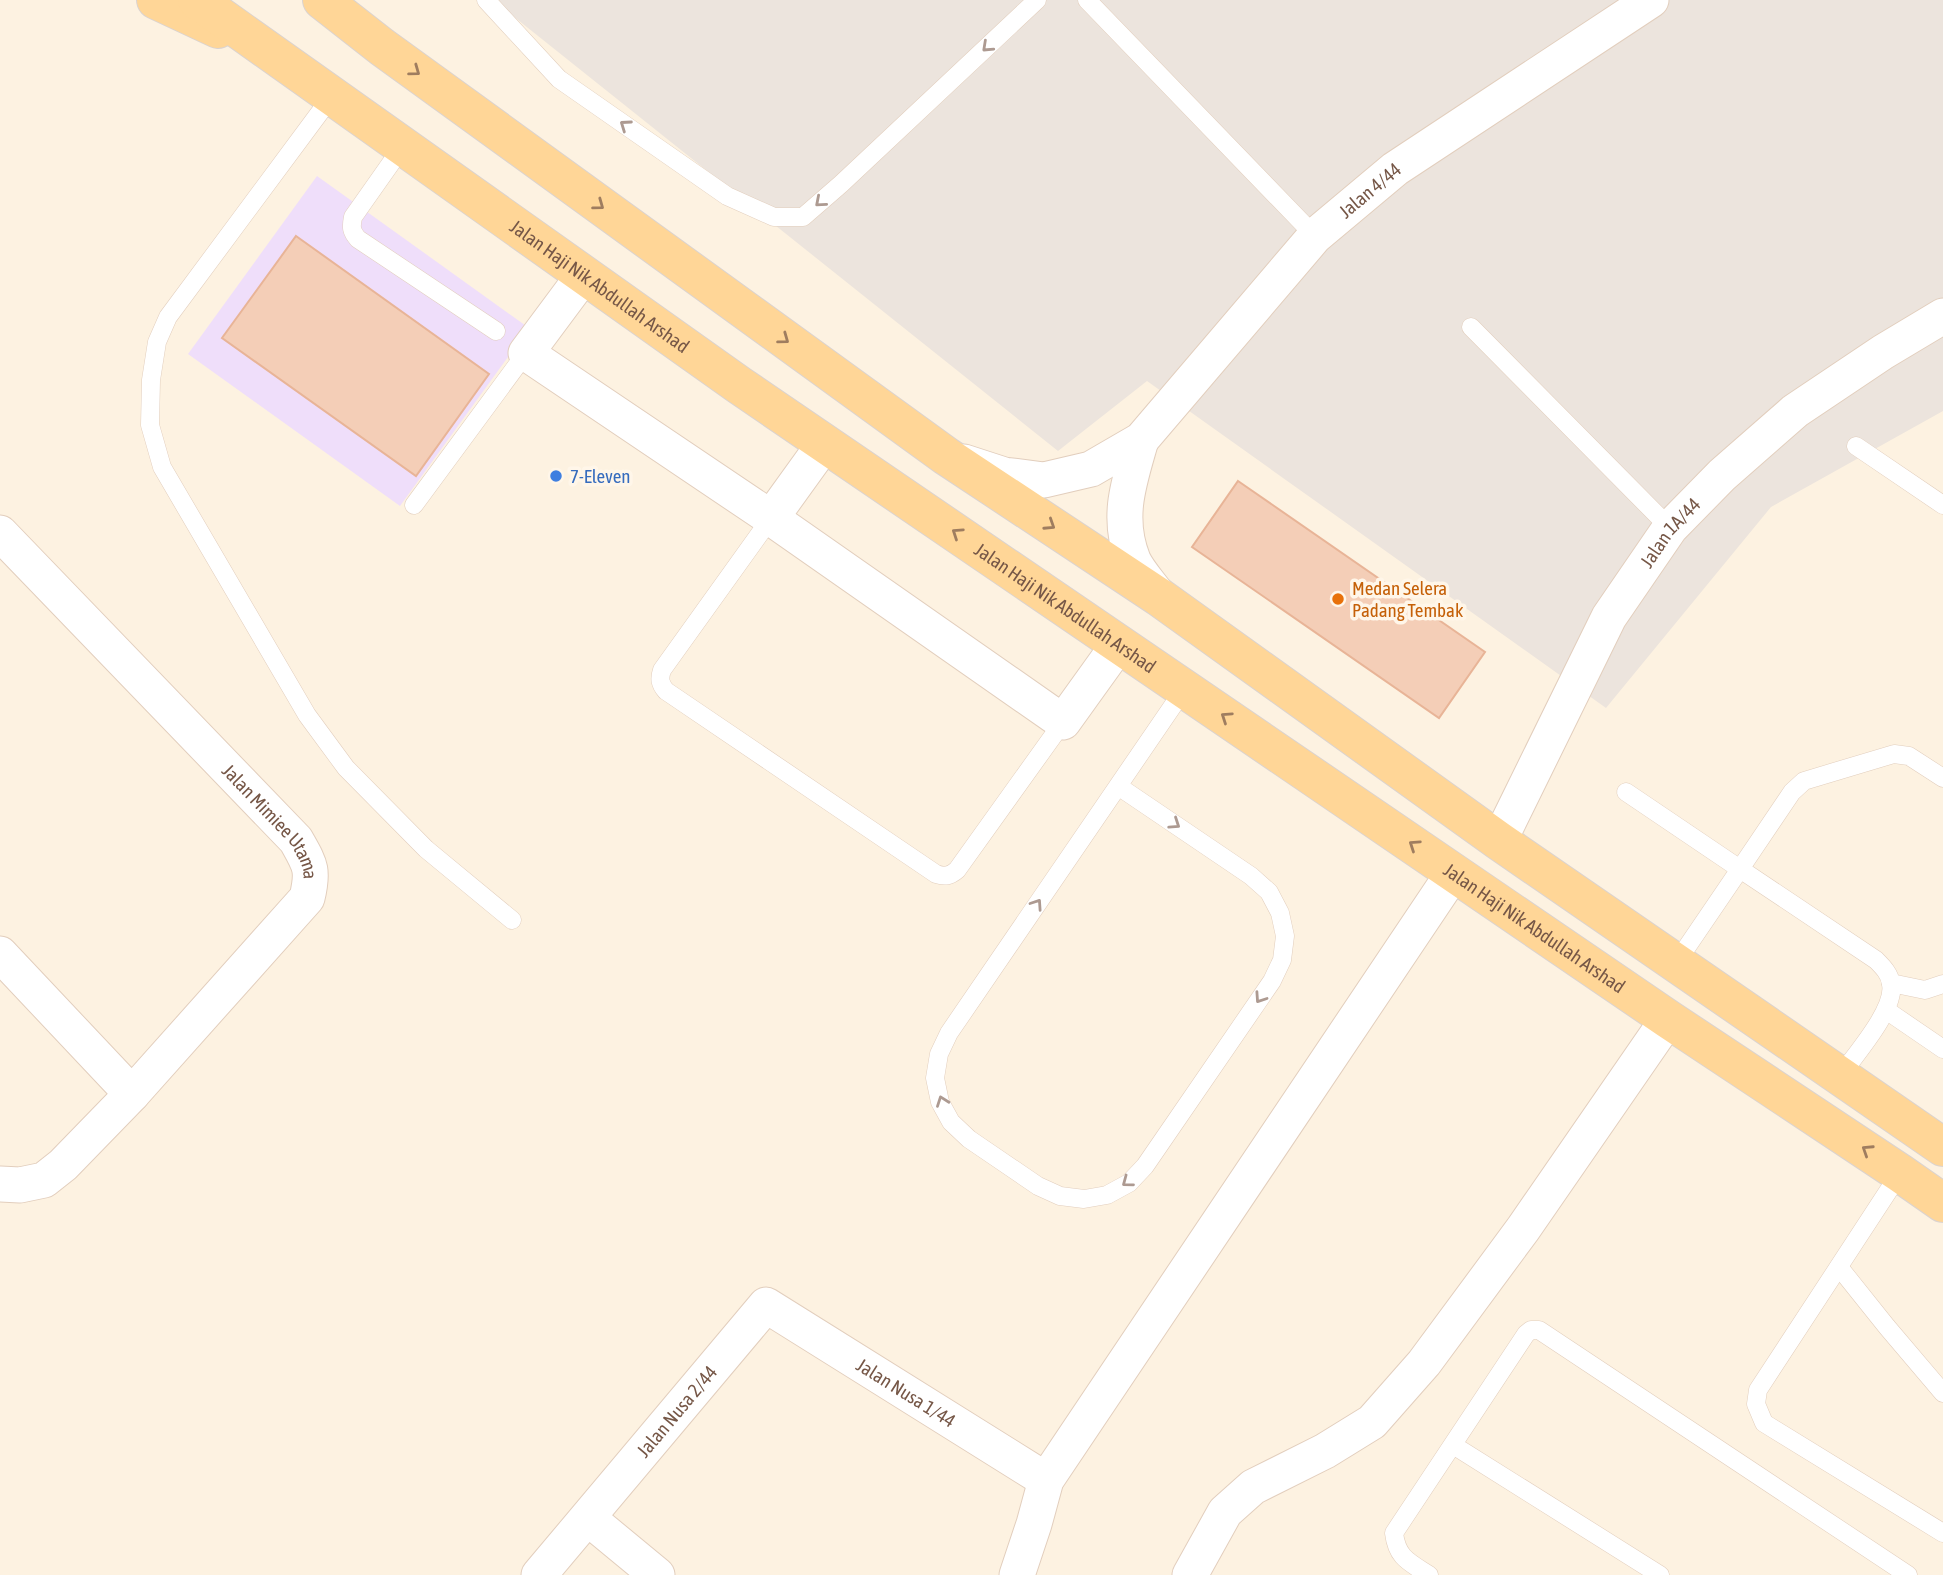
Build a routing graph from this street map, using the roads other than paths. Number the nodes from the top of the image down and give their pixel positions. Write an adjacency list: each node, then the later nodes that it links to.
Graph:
1 (156, 0): 10 (main road)
2 (197, 0): 10 (main road, Jalan Haji Nik Abdullah Arshad)
3 (304, 0): 9 (main road)
4 (322, 0): 9 (main road)
5 (486, 0): 6 (lane, one-way to 5)
6 (1037, 0)
7 (1087, 0): 13 (lane)
8 (1651, 0): 13 (street, Jalan 4/44)
9 (382, 47): 22 (main road, one-way to 22)
10 (271, 53): 11 (main road, Jalan Haji Nik Abdullah Arshad)
11 (332, 96): 12 (main road, Jalan Haji Nik Abdullah Arshad); 38 (lane)
12 (402, 146): 14 (main road, Jalan Haji Nik Abdullah Arshad); 17 (lane)
13 (1315, 236): 19 (street, Jalan 4/44)
14 (584, 275): 18 (street); 20 (main road, Jalan Haji Nik Abdullah Arshad)
15 (1943, 316): 26 (street, Jalan 1A/44)
16 (1471, 327): 26 (lane)
17 (496, 331)
18 (527, 353): 23 (lane); 25 (street)
19 (1141, 440): 22 (street); 28 (street)
20 (825, 443): 25 (street); 29 (main road, Jalan Haji Nik Abdullah Arshad, one-way to 20)
21 (1856, 446): 24 (lane)
22 (946, 456): 28 (main road, one-way to 28)
23 (414, 505)
24 (1943, 505)
25 (771, 517): 31 (street); 31 (lane)
26 (1670, 528): 35 (street, Jalan 1A/44)
27 (0, 533): 47 (street, Jalan Mimiee Utama)
28 (1159, 597): 35 (main road)
29 (1119, 644): 30 (main road, Jalan Haji Nik Abdullah Arshad); 31 (street)
30 (1185, 688): 33 (lane); 37 (main road, Jalan Haji Nik Abdullah Arshad, one-way to 30)
31 (1063, 722)
32 (1943, 778): 36 (lane)
33 (1118, 786): 33 (lane, one-way to 33)
34 (1626, 792): 36 (lane)
35 (1499, 841): 40 (main road)
36 (1740, 869): 40 (lane); 41 (lane)
37 (1454, 872): 44 (main road, Jalan Haji Nik Abdullah Arshad); 56 (street)
38 (512, 920)
39 (0, 954): 47 (street)
40 (1676, 963): 46 (main road)
41 (1891, 983): 42 (lane); 43 (lane)
42 (1943, 984)
43 (1886, 1010): 45 (lane); 46 (lane)
44 (1668, 1019): 49 (main road, Jalan Haji Nik Abdullah Arshad, one-way to 44); 62 (street)
45 (1943, 1049)
46 (1840, 1076): 48 (main road)
47 (132, 1094): 50 (street, Jalan Mimiee Utama)
48 (1943, 1147)
49 (1900, 1172): 51 (main road, Jalan Haji Nik Abdullah Arshad); 52 (lane)
50 (0, 1184)
51 (1943, 1203)
52 (1839, 1267): 54 (lane); 58 (lane)
53 (766, 1305): 56 (street, Jalan Nusa 1/44); 57 (street, Jalan Nusa 2/44)
54 (1943, 1393)
55 (1453, 1445): 63 (lane); 64 (lane); 65 (lane)
56 (1046, 1480): 61 (street)
57 (588, 1518): 59 (street, Jalan Nusa 2/44); 60 (street)
58 (1943, 1533)
59 (539, 1575)
60 (657, 1575)
61 (1017, 1575)
62 (1190, 1575)
63 (1429, 1575)
64 (1660, 1575)
65 (1908, 1575)

